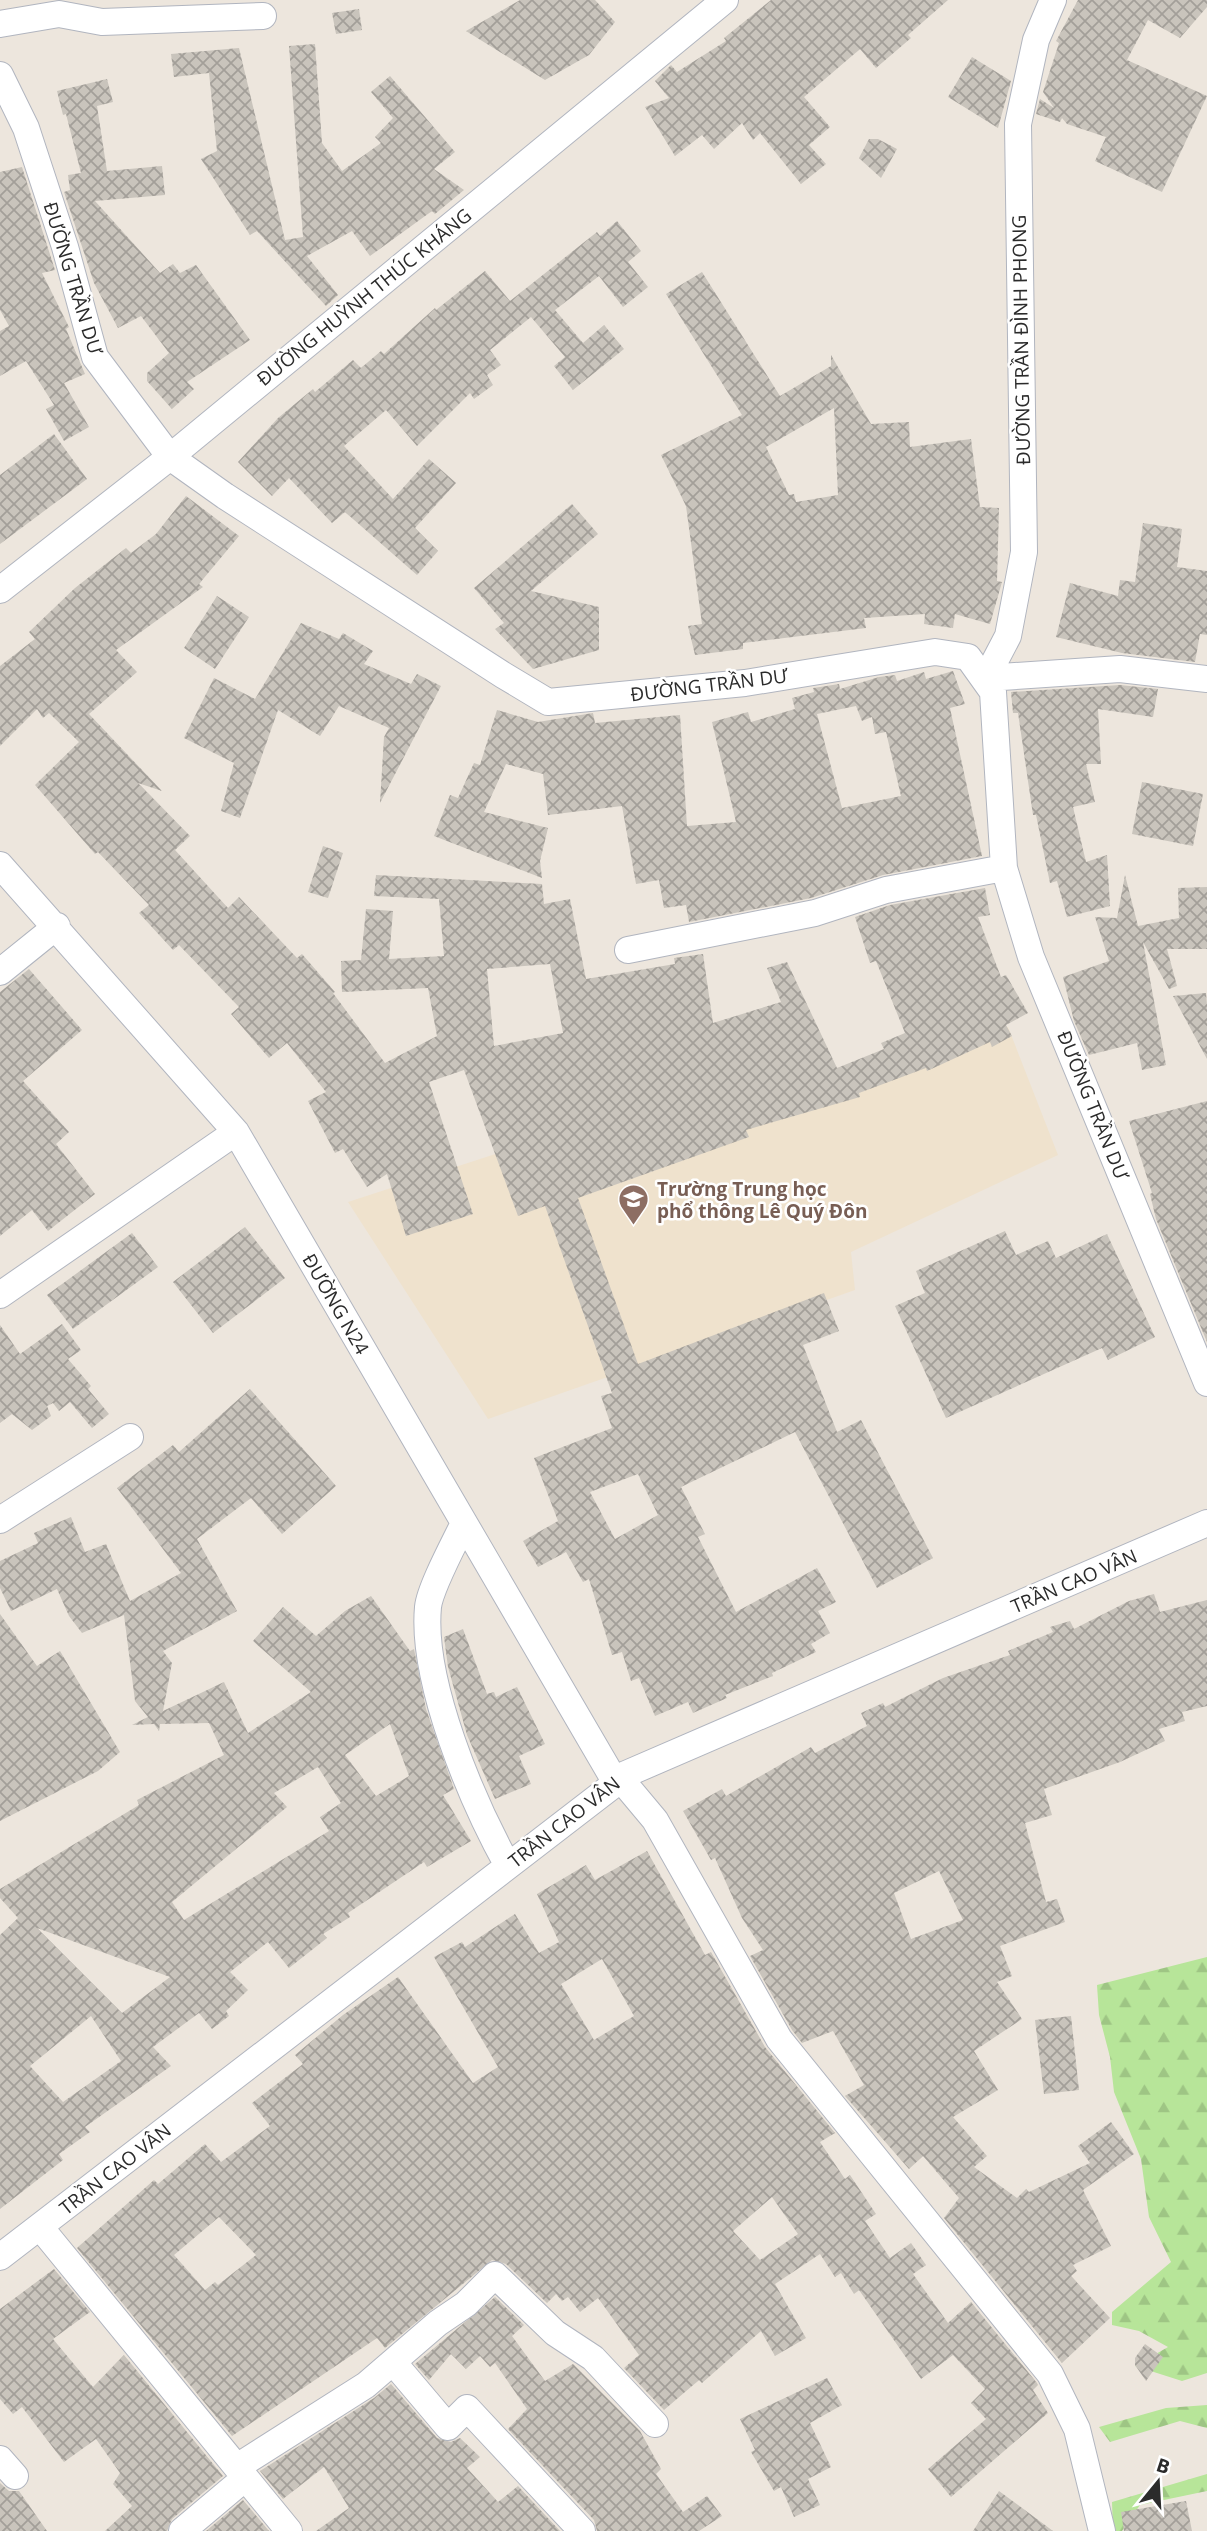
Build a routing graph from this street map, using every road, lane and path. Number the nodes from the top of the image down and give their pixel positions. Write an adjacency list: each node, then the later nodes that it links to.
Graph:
1 (726, 0): 7 (street, ĐƯỜNG HUỲNH THÚC KHÁNG)
2 (1053, 0): 9 (street, ĐƯỜNG TRẦN ĐÌNH PHONG)
3 (60, 7): 4 (street); 5 (street)
4 (263, 16)
5 (0, 24)
6 (0, 75): 7 (street, ĐƯỜNG TRẦN DƯ)
7 (170, 457): 8 (street, ĐƯỜNG HUỲNH THÚC KHÁNG); 9 (street, ĐƯỜNG TRẦN DƯ)
8 (0, 590)
9 (986, 678): 10 (street); 12 (street, ĐƯỜNG TRẦN DƯ)
10 (1207, 679)
11 (0, 864): 13 (street, ĐƯỜNG N24)
12 (1004, 868): 14 (street); 18 (street, ĐƯỜNG TRẦN DƯ)
13 (57, 926): 15 (street); 16 (street, ĐƯỜNG N24)
14 (628, 950)
15 (0, 972)
16 (236, 1132): 17 (street); 21 (street, ĐƯỜNG N24)
17 (0, 1294)
18 (1207, 1383)
19 (130, 1437): 20 (street)
20 (0, 1520)
21 (464, 1523): 23 (street, ĐƯỜNG N24); 24 (street)
22 (1207, 1523): 23 (street, TRẦN CAO VÂN)
23 (617, 1780): 24 (street, TRẦN CAO VÂN); 33 (street, ĐƯỜNG N24)
24 (508, 1866): 25 (street, TRẦN CAO VÂN)
25 (40, 2227): 26 (street, TRẦN CAO VÂN); 29 (street)
26 (0, 2258)
27 (393, 2362): 28 (street); 29 (street); 32 (street)
28 (655, 2424)
29 (241, 2472): 30 (street); 31 (street)
30 (182, 2531)
31 (289, 2531)
32 (582, 2531)
33 (1102, 2531)

